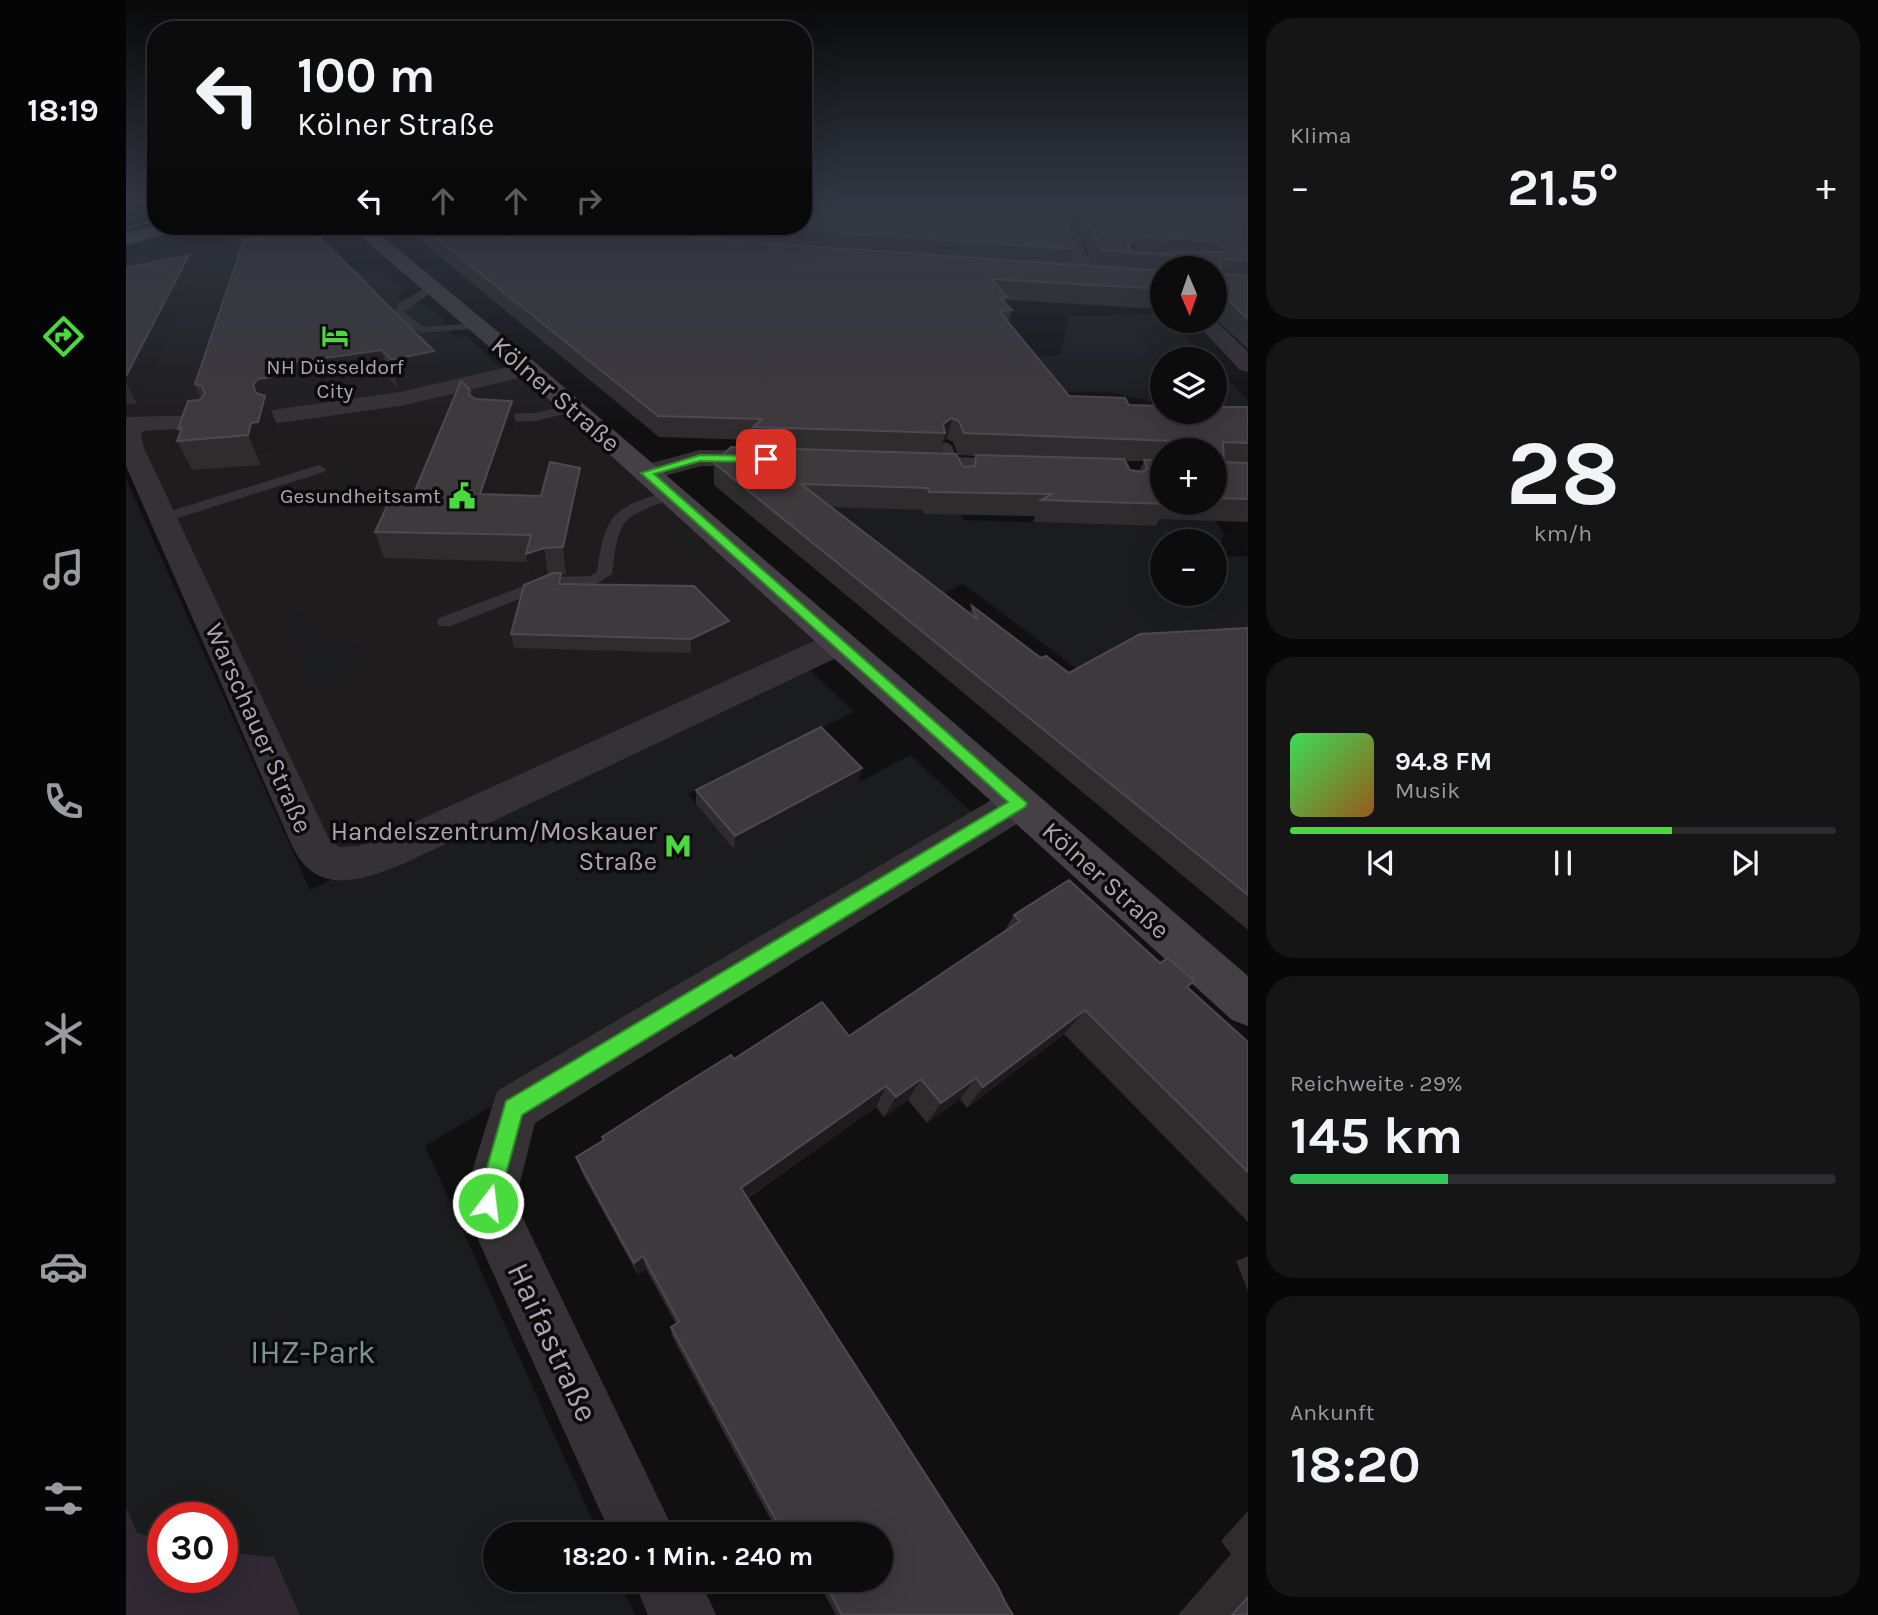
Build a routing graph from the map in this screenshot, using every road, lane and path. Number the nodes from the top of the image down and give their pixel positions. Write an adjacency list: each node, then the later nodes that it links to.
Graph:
1 (421, 277): 4 (main road, Kölner Straße)
2 (1128, 277): 3 (street)
3 (1150, 281)
4 (432, 287): 5 (main road, Kölner Straße); 5 (lane)
5 (478, 326): 8 (main road, Kölner Straße)
6 (1215, 333): 7 (street)
7 (1248, 368): 9 (street)
8 (529, 369): 10 (main road, Kölner Straße); 11 (street)
9 (1248, 384)
10 (573, 408): 12 (lane); 19 (main road, Kölner Straße)
11 (279, 416)
12 (482, 418)
13 (204, 422): 14 (street, Warschauer Straße)
14 (131, 424): 21 (street, Warschauer Straße)
15 (793, 460): 19 (street)
16 (886, 463): 17 (street)
17 (1052, 469)
18 (319, 470): 21 (lane)
19 (646, 473): 20 (main road, Kölner Straße)
20 (671, 495): 22 (lane); 23 (main road, Kölner Straße)
21 (163, 518): 23 (street, Warschauer Straße)
22 (445, 622)
23 (839, 643): 24 (main road, Kölner Straße)
24 (1019, 803): 25 (main road, Kölner Straße); 26 (street, Haifastraße)
25 (1248, 1005)
26 (638, 1522)
27 (671, 1592): 28 (street)
28 (682, 1615)

